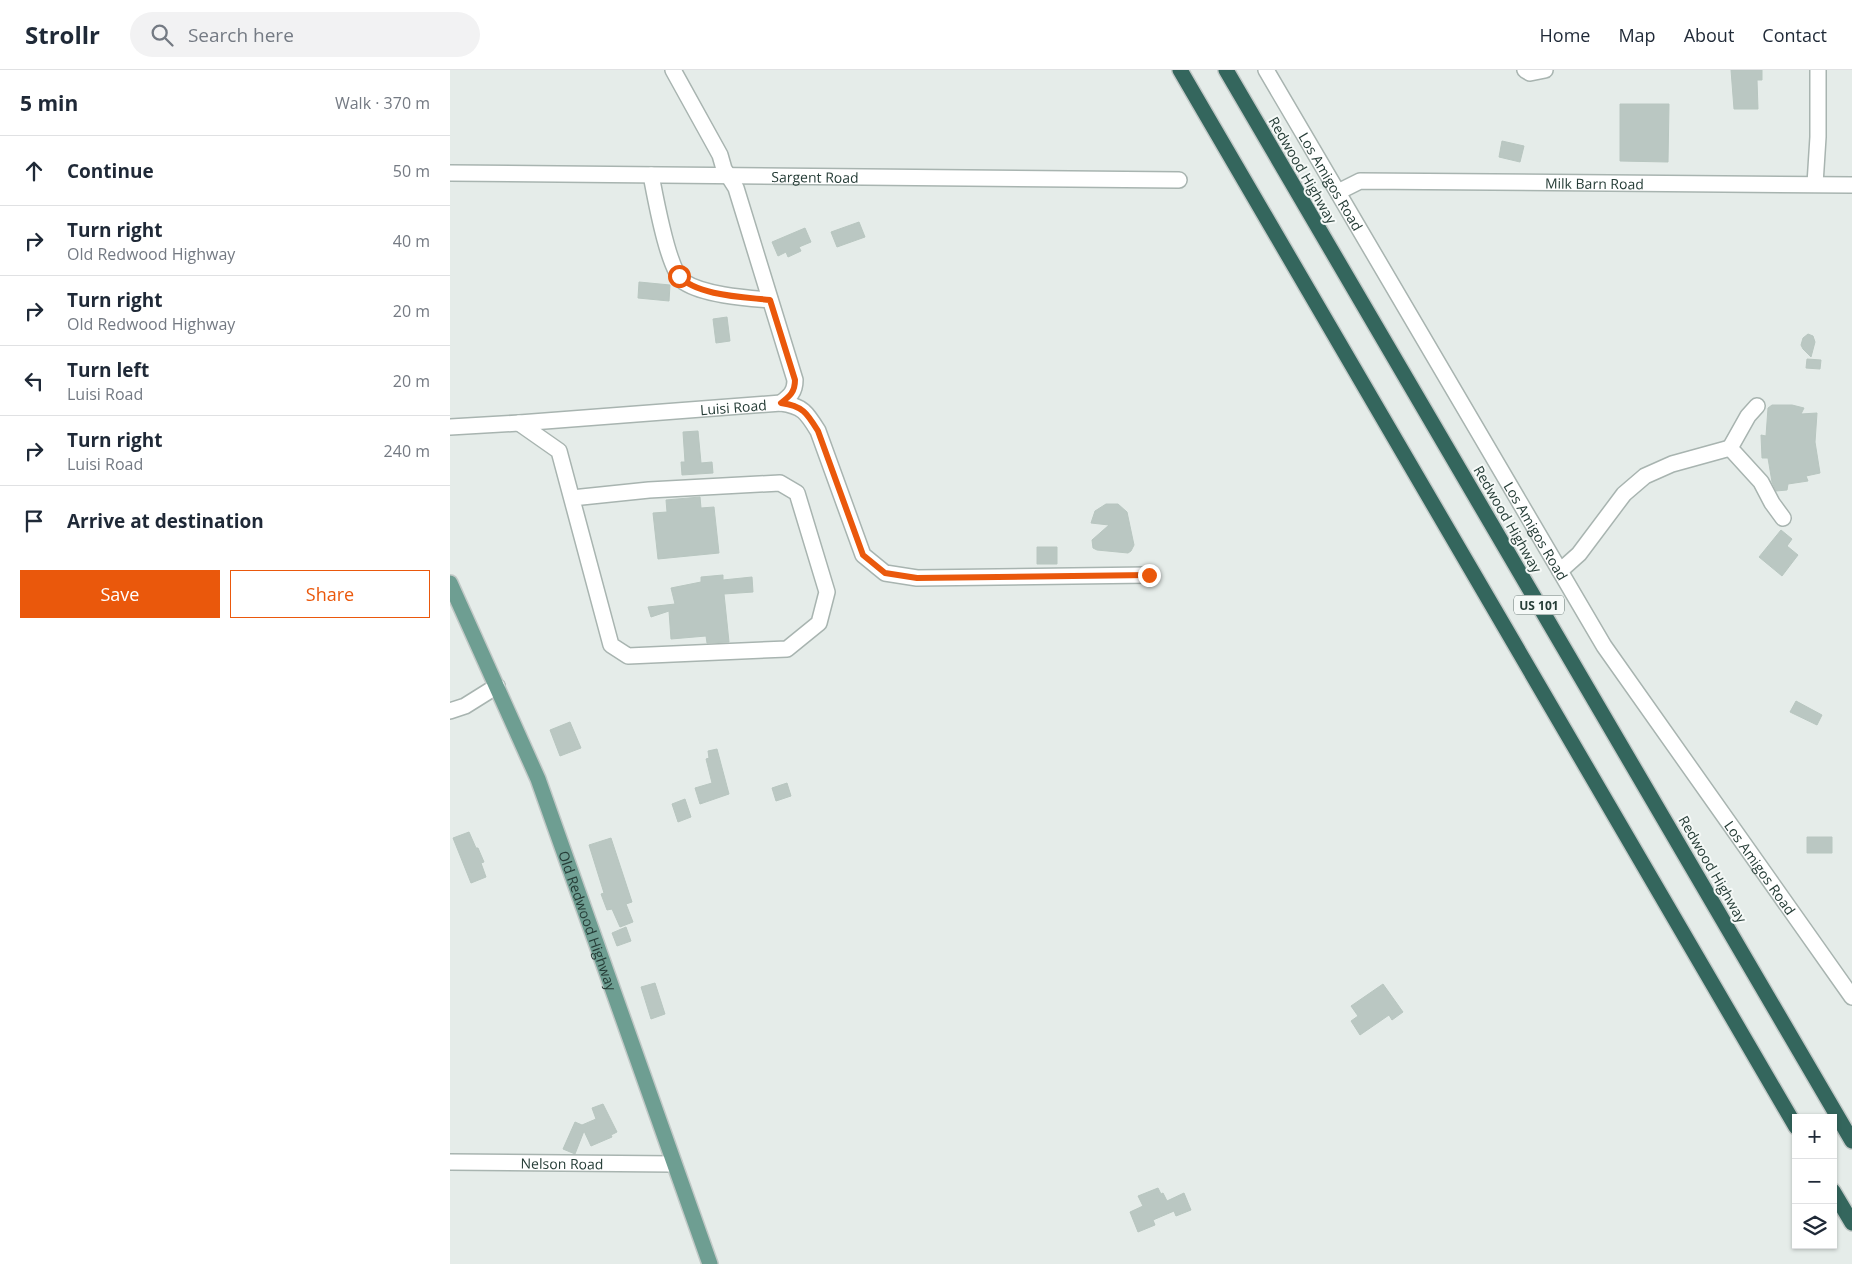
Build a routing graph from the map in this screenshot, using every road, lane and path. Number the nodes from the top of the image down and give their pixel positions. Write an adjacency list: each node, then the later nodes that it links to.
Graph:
1 (673, 70): 10 (street)
2 (1180, 70): 29 (highway, US 101)
3 (1226, 70): 30 (highway, Redwood Highway / US 101)
4 (1266, 70): 14 (street, Los Amigos Road)
5 (1525, 70): 6 (street)
6 (1545, 70)
7 (1818, 70): 12 (street)
8 (450, 173): 9 (street, Sargent Road)
9 (651, 175): 10 (street, Sargent Road); 15 (street)
10 (728, 176): 11 (street, Sargent Road); 15 (street)
11 (1179, 180)
12 (1815, 184): 13 (street, Milk Barn Road); 14 (street, Milk Barn Road)
13 (1852, 185)
14 (1338, 192): 23 (street, Los Amigos Road)
15 (770, 300): 16 (street)
16 (781, 403): 18 (street, Luisi Road); 24 (street, Luisi Road)
17 (1757, 406): 20 (street)
18 (519, 423): 19 (street, Luisi Road); 21 (street)
19 (450, 426)
20 (1730, 448): 22 (street); 23 (street)
21 (572, 498): 21 (street)
22 (1783, 518)
23 (1560, 571): 28 (street, Los Amigos Road)
24 (1149, 575)
25 (450, 583): 26 (main road, Old Redwood Highway)
26 (497, 686): 27 (street); 32 (main road, Old Redwood Highway)
27 (450, 711)
28 (1852, 997)
29 (1792, 1119)
30 (1852, 1140)
31 (450, 1162): 32 (street, Nelson Road)
32 (674, 1164): 35 (main road, Old Redwood Highway)
33 (1837, 1198): 34 (highway)
34 (1852, 1223)
35 (710, 1264)

